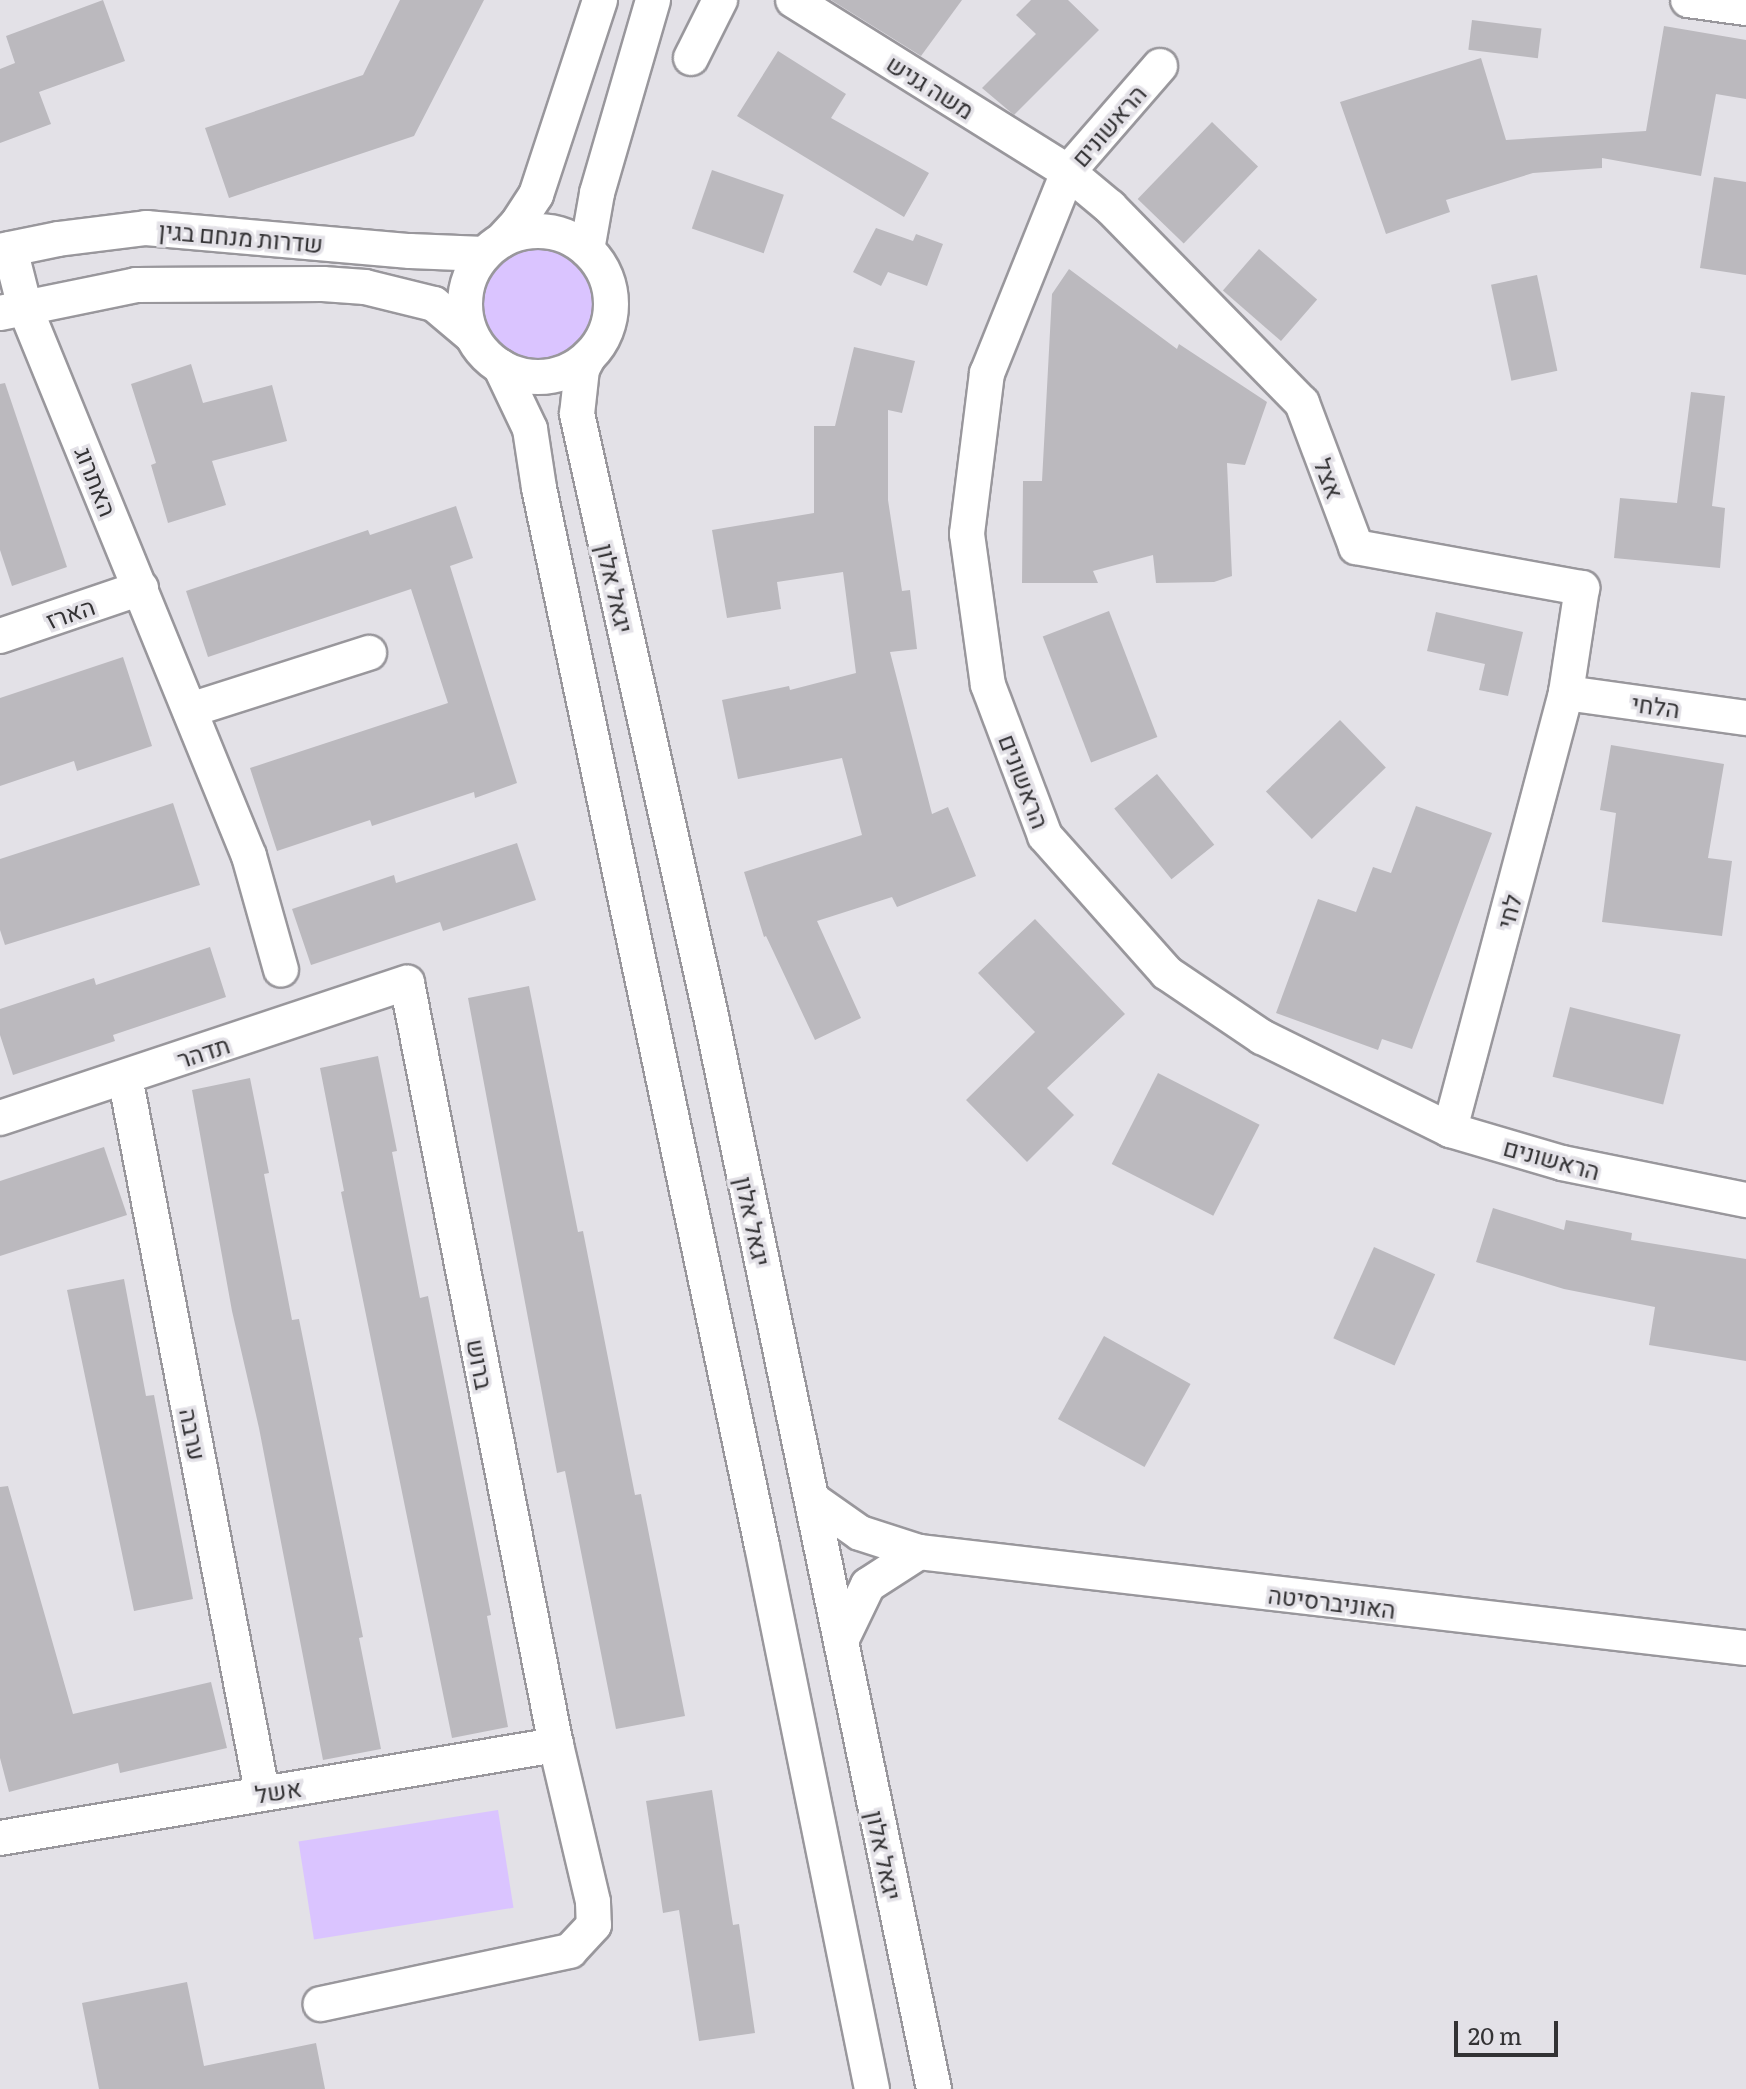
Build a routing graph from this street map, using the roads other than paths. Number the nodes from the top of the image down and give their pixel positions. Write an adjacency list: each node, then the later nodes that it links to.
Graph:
1 (600, 0): 10 (street)
2 (653, 0): 12 (street)
3 (720, 0): 7 (street)
4 (793, 0): 9 (street, משה גניש)
5 (1688, 0): 6 (street)
6 (1746, 8)
7 (691, 58)
8 (1160, 66): 9 (street, הראשונים)
9 (1068, 172): 20 (street, אצל); 27 (street, הראשונים)
10 (493, 247): 11 (street, שדרות מנחם בגין); 12 (street); 14 (street)
11 (5, 250): 13 (street, האתרוג)
12 (587, 250): 15 (street)
13 (13, 311): 14 (street, שדרות מנחם בגין); 17 (street, האתרוג)
14 (471, 335): 16 (street)
15 (589, 356): 16 (street); 29 (street, יגאל אלון)
16 (500, 366): 37 (street)
17 (141, 588): 18 (street, הארז); 21 (street, האתרוג)
18 (0, 636)
19 (369, 653): 21 (street)
20 (1566, 693): 22 (street, הלחי); 27 (street, לחי)
21 (190, 710): 23 (street, האתרוג)
22 (1746, 718)
23 (281, 970)
24 (407, 983): 25 (street, תדהר); 33 (street, ברוש)
25 (125, 1077): 26 (street, תדהר); 34 (street, ערבה)
26 (0, 1118)
27 (1450, 1130): 28 (street, הראשונים)
28 (1746, 1200)
29 (813, 1500): 30 (street, האוניברסיטה); 31 (street, יגאל אלון)
30 (919, 1552): 31 (street); 32 (street, האוניברסיטה)
31 (841, 1641): 38 (street, יגאל אלון)
32 (1746, 1648)
33 (556, 1745): 34 (street, אשל); 36 (street, ברוש)
34 (262, 1792): 35 (street, אשל)
35 (0, 1838)
36 (321, 2004)
37 (872, 2089)
38 (934, 2089)

